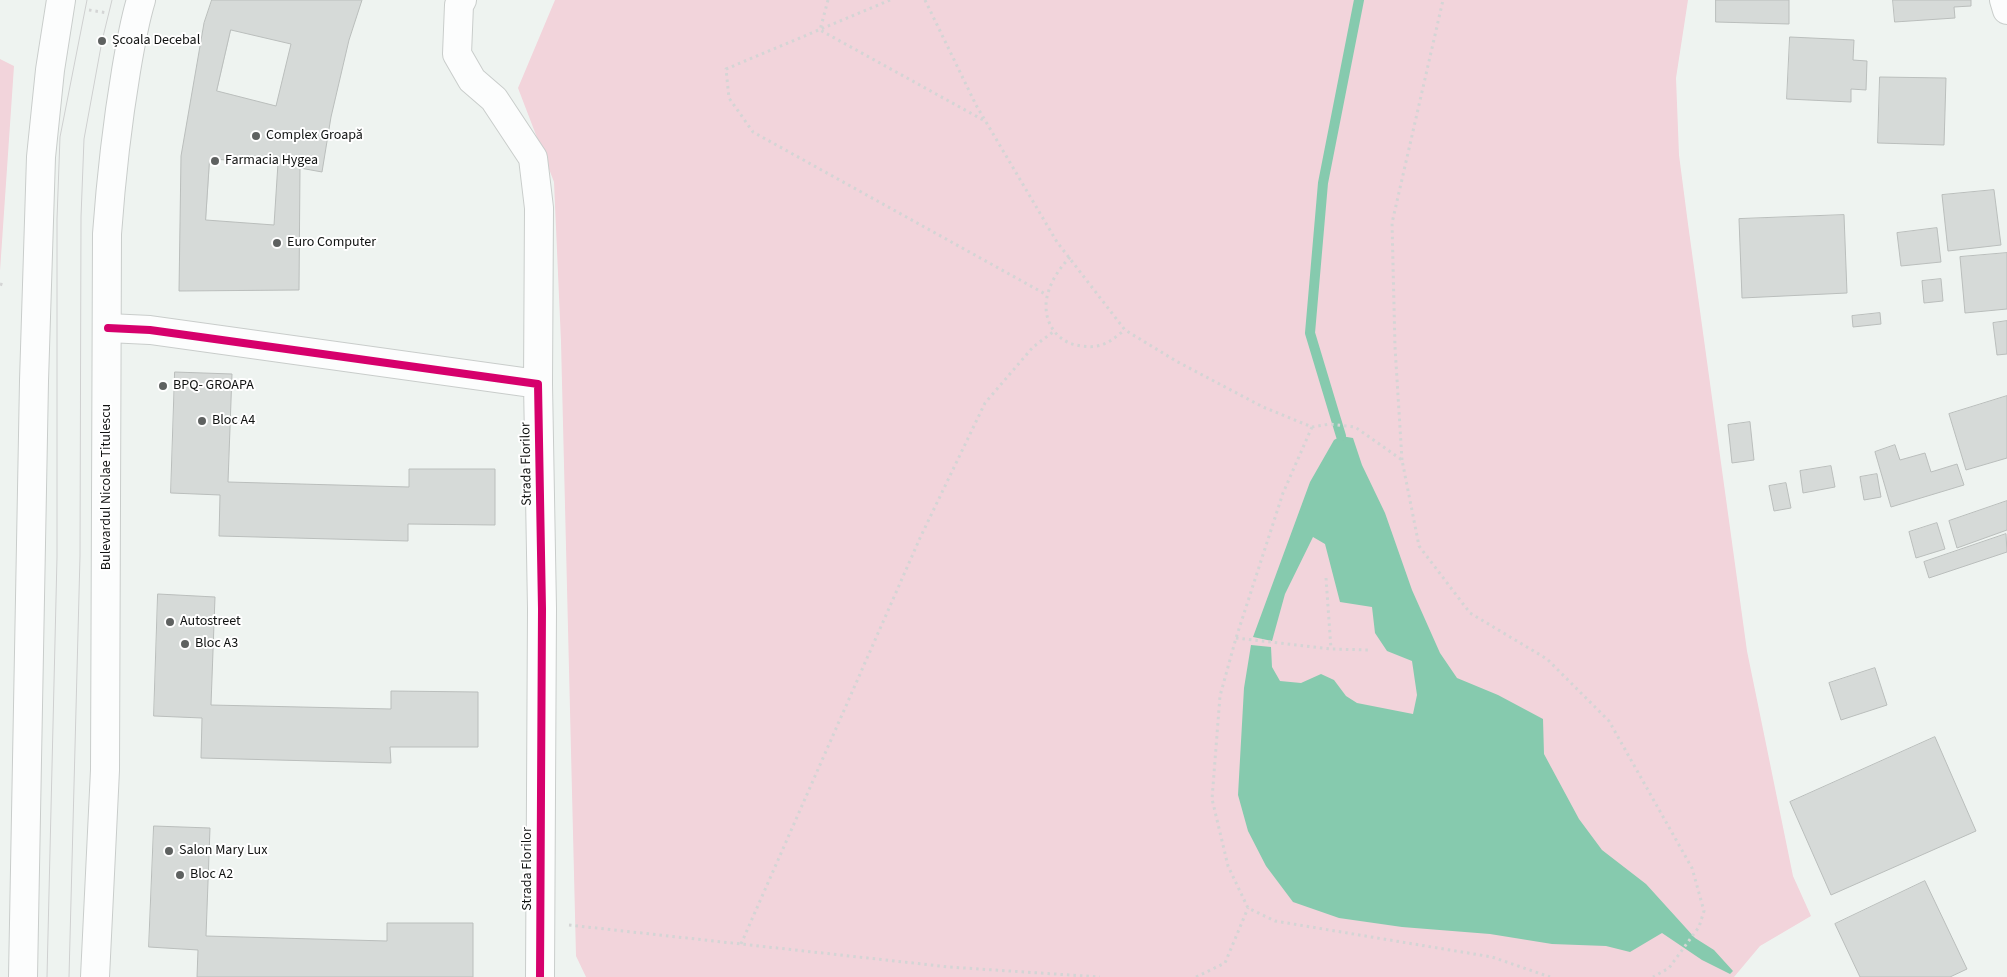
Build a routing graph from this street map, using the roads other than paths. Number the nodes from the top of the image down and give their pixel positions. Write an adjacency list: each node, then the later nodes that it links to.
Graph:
1 (61, 0): 8 (main road)
2 (141, 0): 6 (main road, Bulevardul Nicolae Titulescu)
3 (462, 0): 7 (main road, Strada Florilor)
4 (2004, 0): 5 (main road)
5 (2007, 10)
6 (108, 328): 7 (main road); 9 (main road, Bulevardul Nicolae Titulescu)
7 (538, 384): 10 (main road, Strada Florilor)
8 (23, 977)
9 (95, 977)
10 (540, 977)

